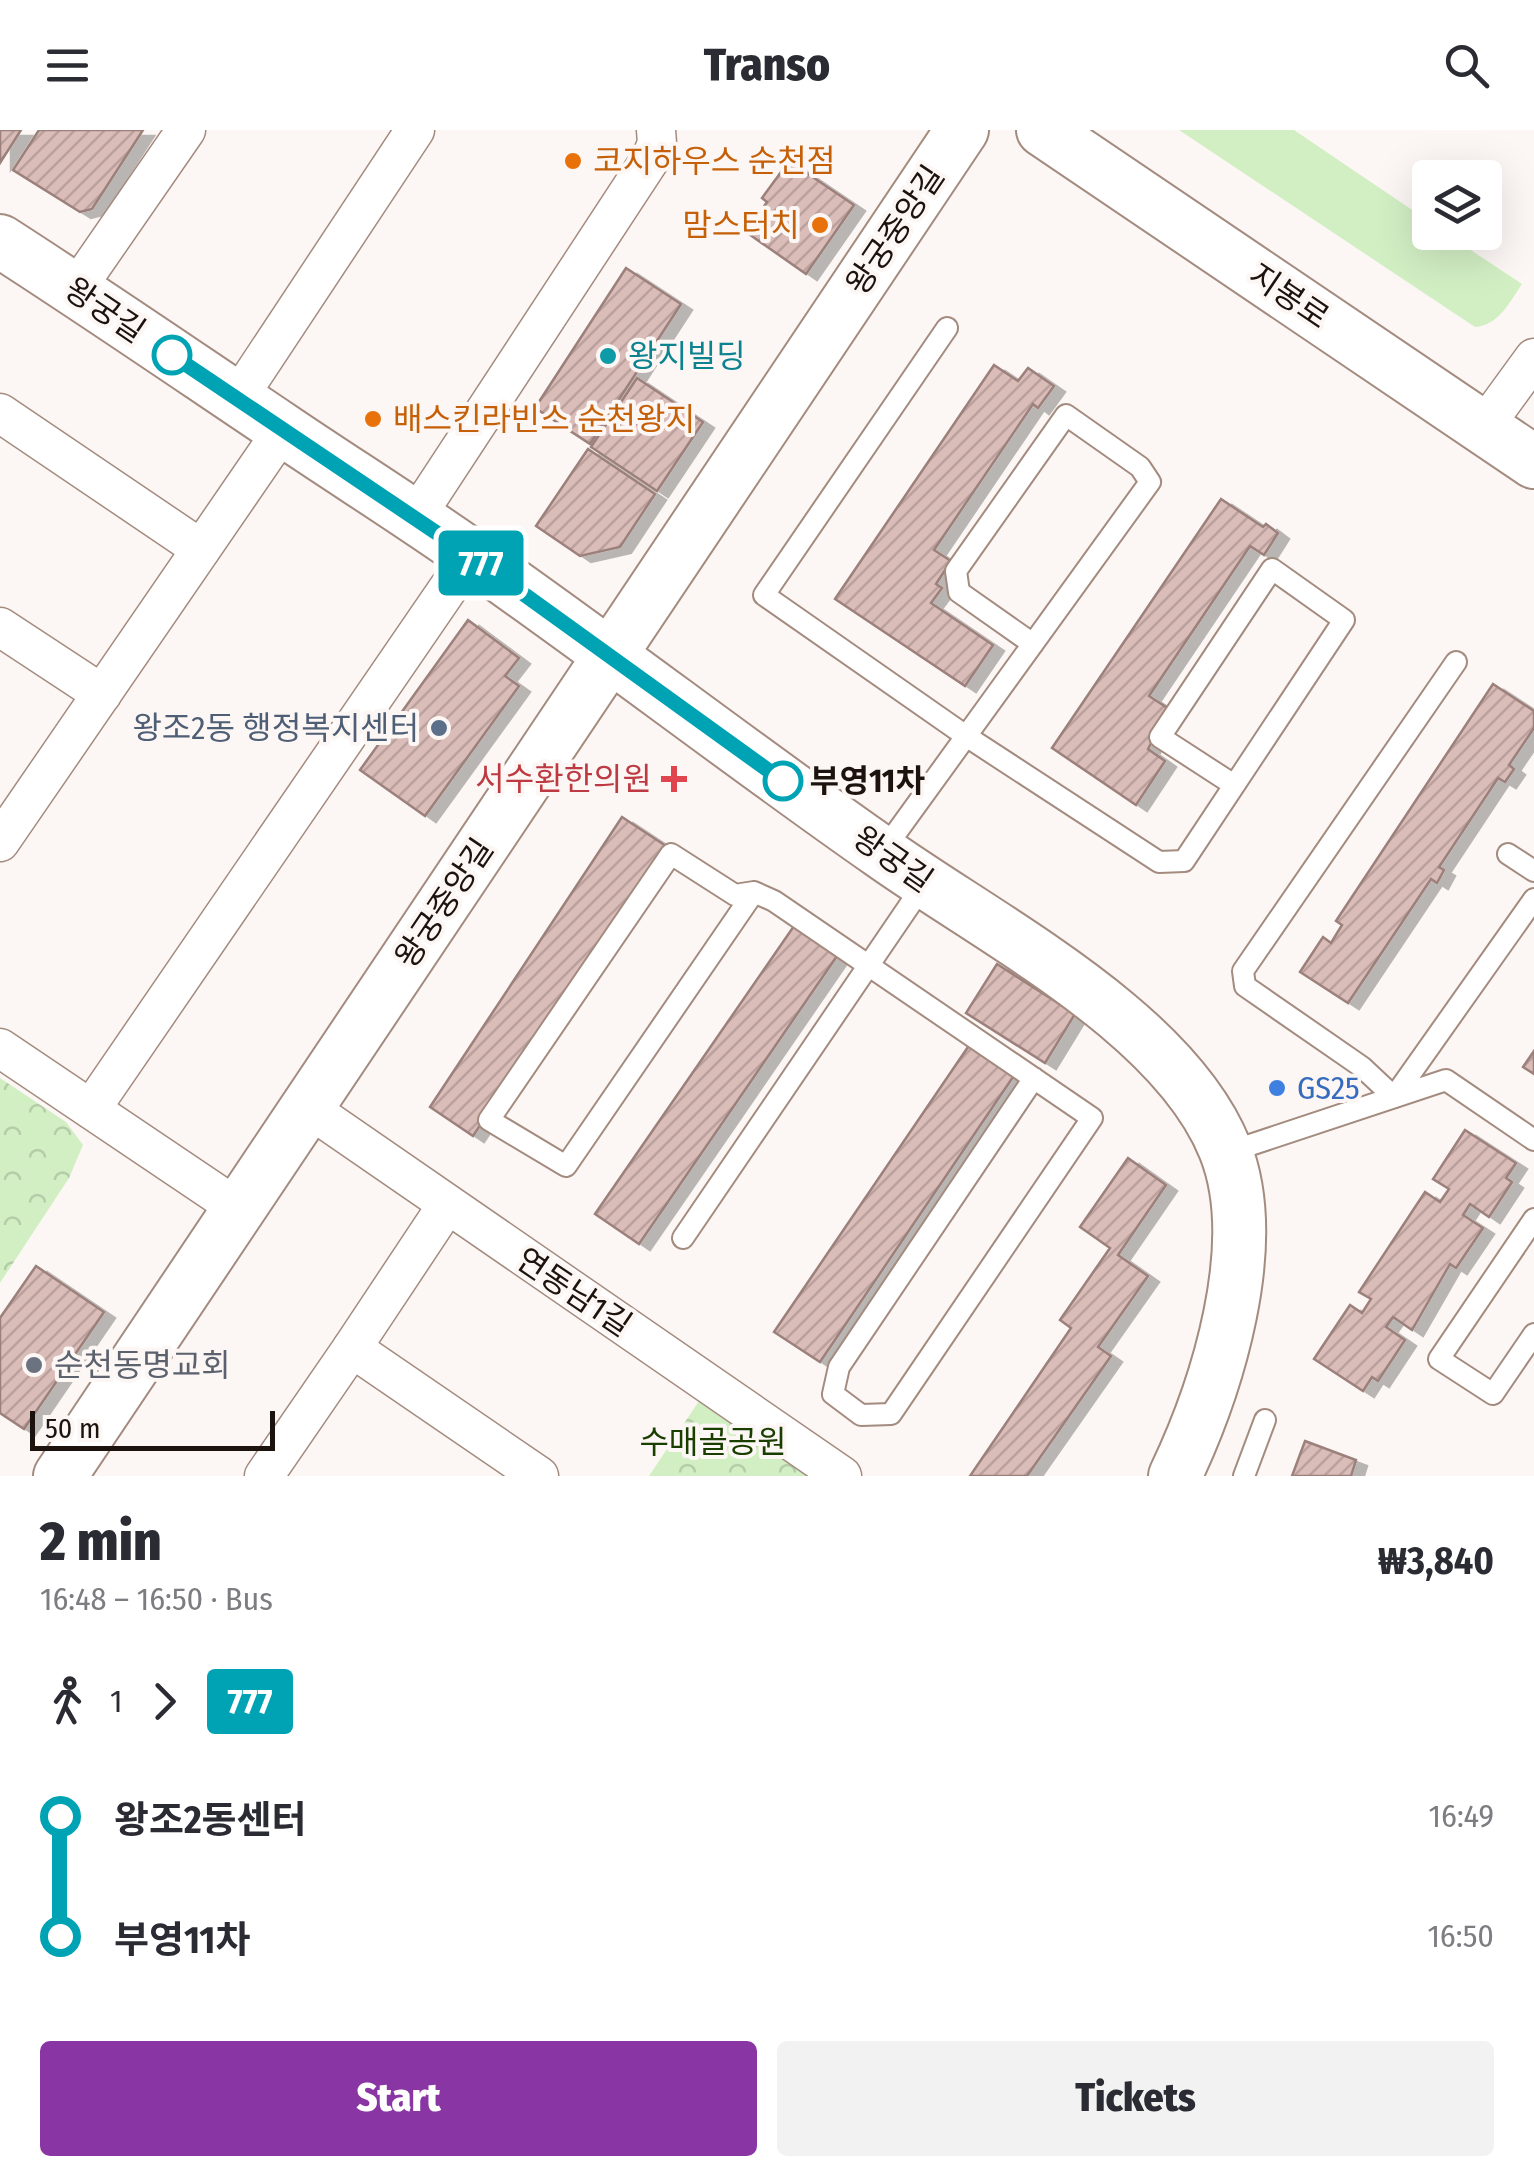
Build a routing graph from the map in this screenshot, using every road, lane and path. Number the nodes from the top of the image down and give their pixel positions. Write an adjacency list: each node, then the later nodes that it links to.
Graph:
1 (186, 130): 7 (street)
2 (415, 130): 10 (street)
3 (656, 130): 14 (street)
4 (962, 130): 19 (street, 왕궁중앙길)
5 (1044, 130): 13 (street, 지봉로)
6 (0, 241): 7 (street, 왕궁길)
7 (76, 289): 10 (street, 왕궁길)
8 (948, 328): 22 (lane)
9 (1534, 358): 13 (street)
10 (237, 399): 12 (street, 왕궁길)
11 (0, 413): 15 (street)
12 (283, 430): 14 (street, 왕궁길); 15 (street)
13 (1518, 446)
14 (415, 518): 16 (street, 왕궁길)
15 (201, 549): 21 (street)
16 (471, 556): 19 (street, 왕궁길); 36 (street)
17 (0, 627): 21 (street)
18 (1033, 644): 18 (lane); 22 (lane)
19 (609, 656): 25 (street, 왕궁길); 35 (street, 왕궁중앙길)
20 (1456, 662): 34 (lane)
21 (102, 694): 24 (street)
22 (966, 736): 23 (lane); 25 (lane)
23 (1234, 785): 23 (lane)
24 (3, 832)
25 (882, 853): 28 (street, 왕궁길)
26 (1508, 854): 27 (lane)
27 (1534, 872)
28 (925, 882): 31 (lane); 38 (street, 왕궁길)
29 (754, 892): 29 (lane); 31 (lane)
30 (1534, 899): 34 (lane)
31 (868, 966): 33 (lane); 42 (lane)
32 (0, 1048): 36 (street)
33 (1034, 1078): 33 (lane)
34 (1394, 1097): 37 (lane); 38 (lane)
35 (307, 1107): 39 (street, 연동남1길); 40 (street, 왕궁중앙길)
36 (91, 1109): 40 (street)
37 (1534, 1140)
38 (1227, 1153): 50 (street, 왕궁길)
39 (447, 1206): 44 (street); 49 (street, 연동남1길)
40 (239, 1209): 46 (street, 왕궁중앙길)
41 (1534, 1219): 43 (lane)
42 (683, 1238)
43 (1534, 1334)
44 (352, 1348): 47 (street); 48 (street)
45 (1265, 1420): 51 (lane)
46 (60, 1476)
47 (264, 1476)
48 (539, 1476)
49 (842, 1476)
50 (1175, 1476)
51 (1244, 1476)

